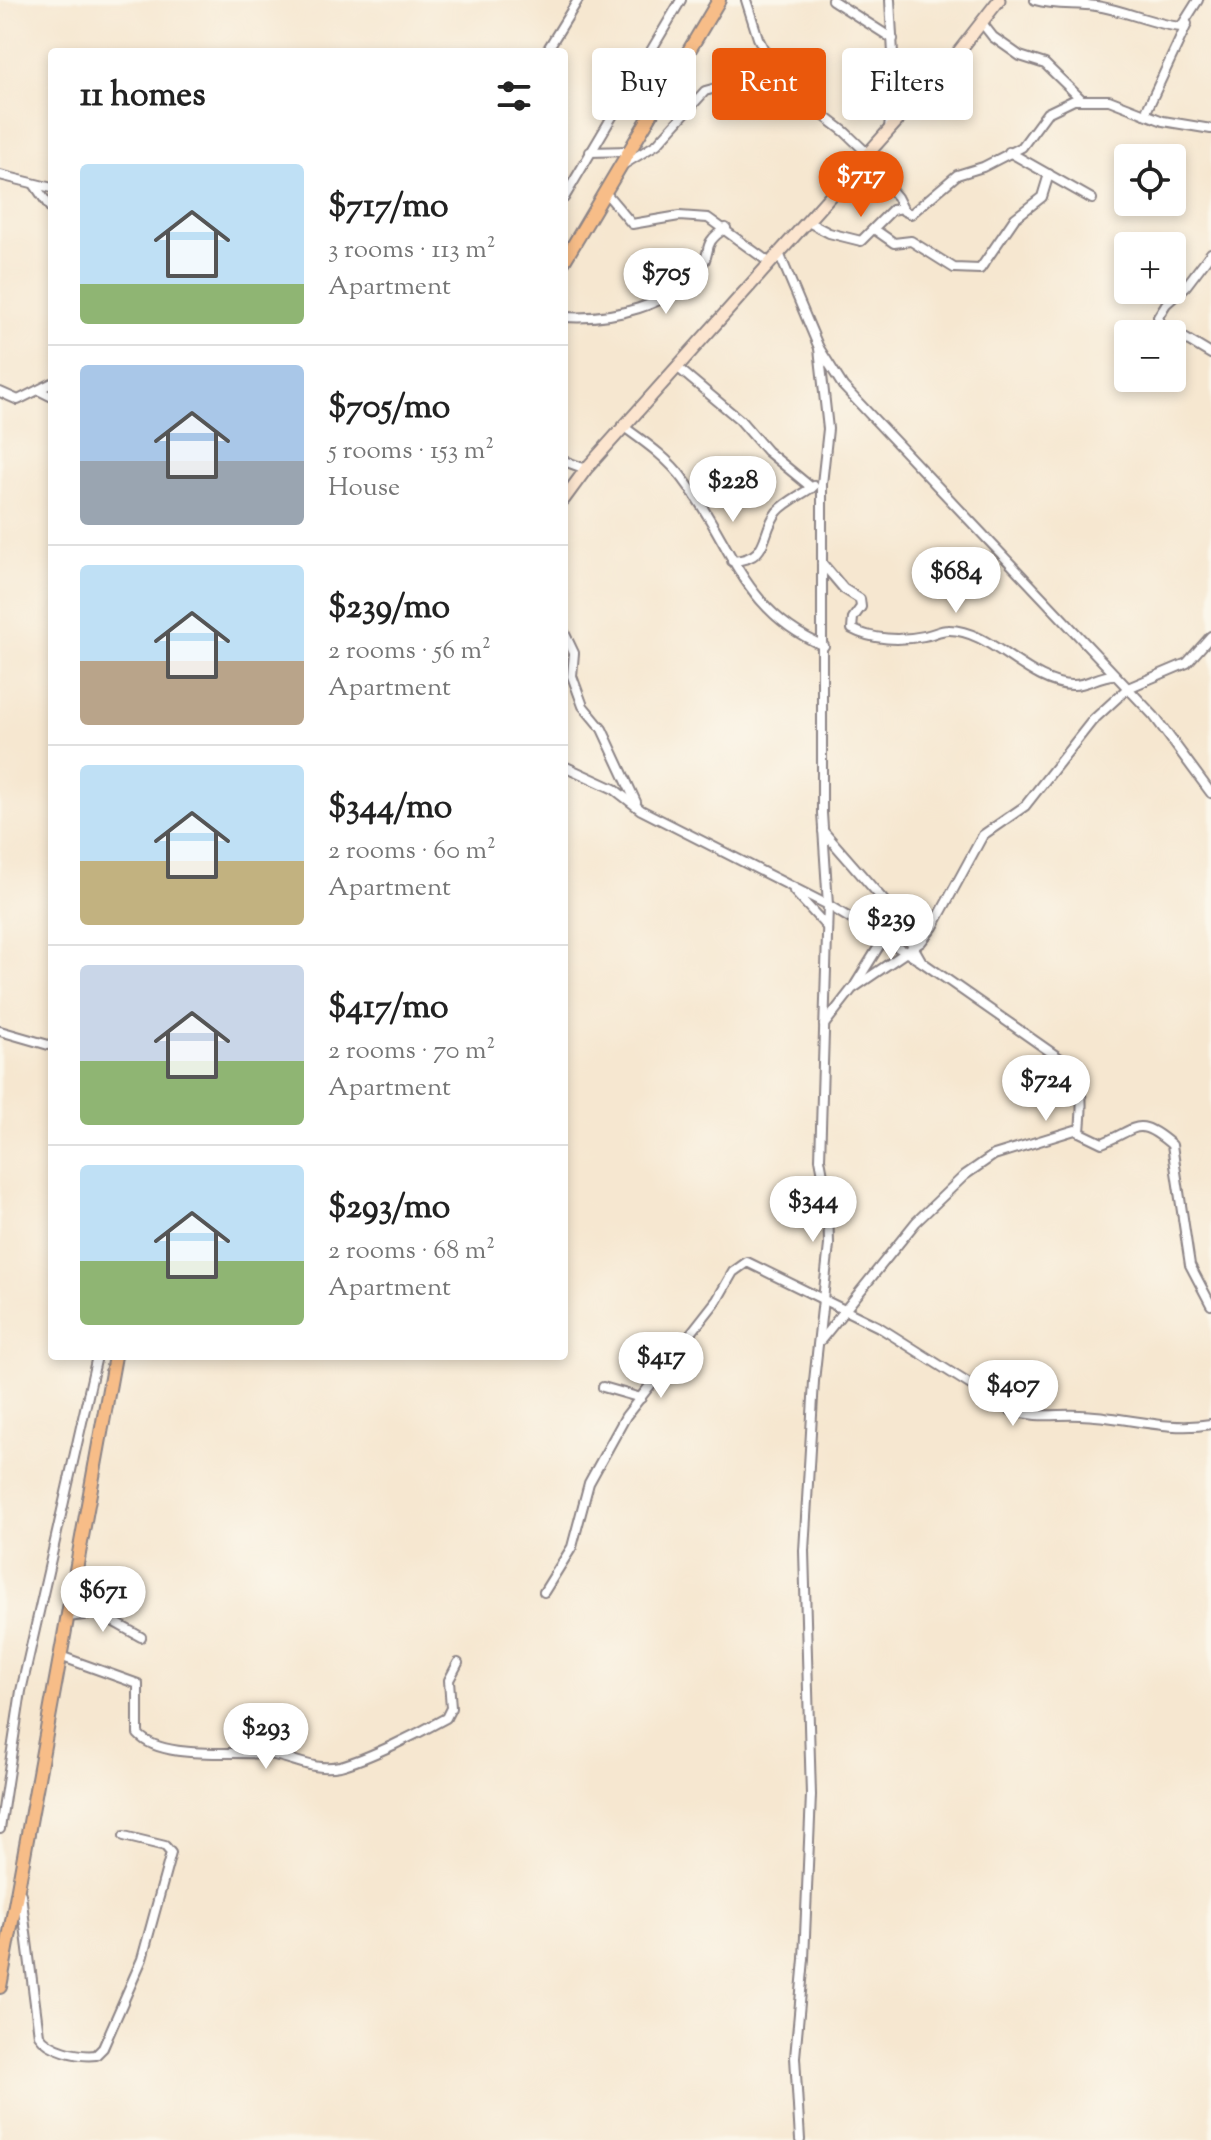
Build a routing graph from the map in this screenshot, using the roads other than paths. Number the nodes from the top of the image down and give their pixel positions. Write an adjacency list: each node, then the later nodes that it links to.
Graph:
1 (578, 0): 15 (street)
2 (670, 0): 11 (street)
3 (681, 0): 11 (street)
4 (719, 0): 23 (main road)
5 (746, 0): 16 (street)
6 (832, 0): 14 (street)
7 (890, 0): 14 (street)
8 (999, 0): 13 (street)
9 (1035, 0): 12 (street)
10 (1198, 0): 12 (street)
11 (675, 11): 24 (street)
12 (1189, 20): 19 (street)
13 (982, 23): 18 (street); 22 (street)
14 (893, 39): 22 (street)
15 (548, 48)
16 (763, 48)
17 (712, 89): 27 (street)
18 (1080, 98): 19 (street); 25 (street)
19 (1145, 114): 21 (street)
20 (826, 117): 26 (street)
21 (1211, 129)
22 (889, 130): 26 (street)
23 (629, 151): 24 (street); 27 (main road)
24 (590, 152): 30 (street)
25 (1008, 152): 28 (street); 36 (street)
26 (867, 157): 36 (street); 37 (street)
27 (620, 167): 33 (main road)
28 (1049, 174): 34 (street); 39 (street)
29 (0, 175): 31 (street)
30 (568, 180)
31 (34, 184): 32 (street); 35 (street)
32 (48, 187)
33 (605, 192): 38 (street); 41 (main road)
34 (1092, 199)
35 (48, 204)
36 (902, 208): 39 (street)
37 (808, 222): 39 (street); 42 (street)
38 (726, 228): 42 (street); 43 (street)
39 (874, 229)
40 (1211, 253): 45 (street)
41 (568, 254)
42 (774, 258): 44 (street); 46 (street)
43 (568, 317)
44 (819, 348): 54 (street); 62 (street)
45 (1211, 354)
46 (677, 367): 51 (street); 55 (street)
47 (48, 386): 48 (street)
48 (40, 391): 49 (street); 50 (street)
49 (0, 392)
50 (48, 395)
51 (624, 427): 53 (street); 57 (street)
52 (568, 462): 53 (street)
53 (586, 469): 56 (street)
54 (822, 480): 55 (street); 58 (street)
55 (812, 488): 57 (street)
56 (568, 494)
57 (732, 561): 61 (street)
58 (822, 563): 61 (street); 62 (street)
59 (1211, 636): 63 (street)
60 (568, 640): 66 (street)
61 (824, 646): 67 (street)
62 (1114, 675): 63 (street)
63 (1128, 688): 65 (street); 73 (street)
64 (568, 768): 66 (street)
65 (1211, 793)
66 (641, 810): 68 (street)
67 (822, 830): 69 (street); 70 (street)
68 (788, 884): 69 (street); 71 (street)
69 (828, 905): 71 (street); 72 (street)
70 (897, 917): 72 (street); 73 (street)
71 (827, 927): 77 (street)
72 (886, 940): 74 (street); 76 (street)
73 (915, 947): 74 (street); 75 (street)
74 (906, 953): 75 (street); 76 (street)
75 (922, 962): 80 (street)
76 (852, 989): 77 (street)
77 (824, 1025): 81 (street)
78 (0, 1031): 79 (street)
79 (48, 1045)
80 (1080, 1131): 82 (street); 83 (street)
81 (826, 1298): 83 (street); 84 (street); 88 (street)
82 (1211, 1305)
83 (847, 1310): 84 (street); 89 (street)
84 (820, 1341): 99 (street)
85 (96, 1360): 95 (street)
86 (114, 1360): 91 (main road)
87 (603, 1387): 88 (street)
88 (641, 1398): 90 (street)
89 (1211, 1424)
90 (544, 1592)
91 (68, 1617): 92 (street); 93 (main road)
92 (141, 1637)
93 (60, 1656): 94 (street); 97 (main road)
94 (458, 1663)
95 (0, 1829)
96 (124, 1836): 97 (street)
97 (19, 1884): 98 (main road)
98 (0, 1987)
99 (800, 2140)

